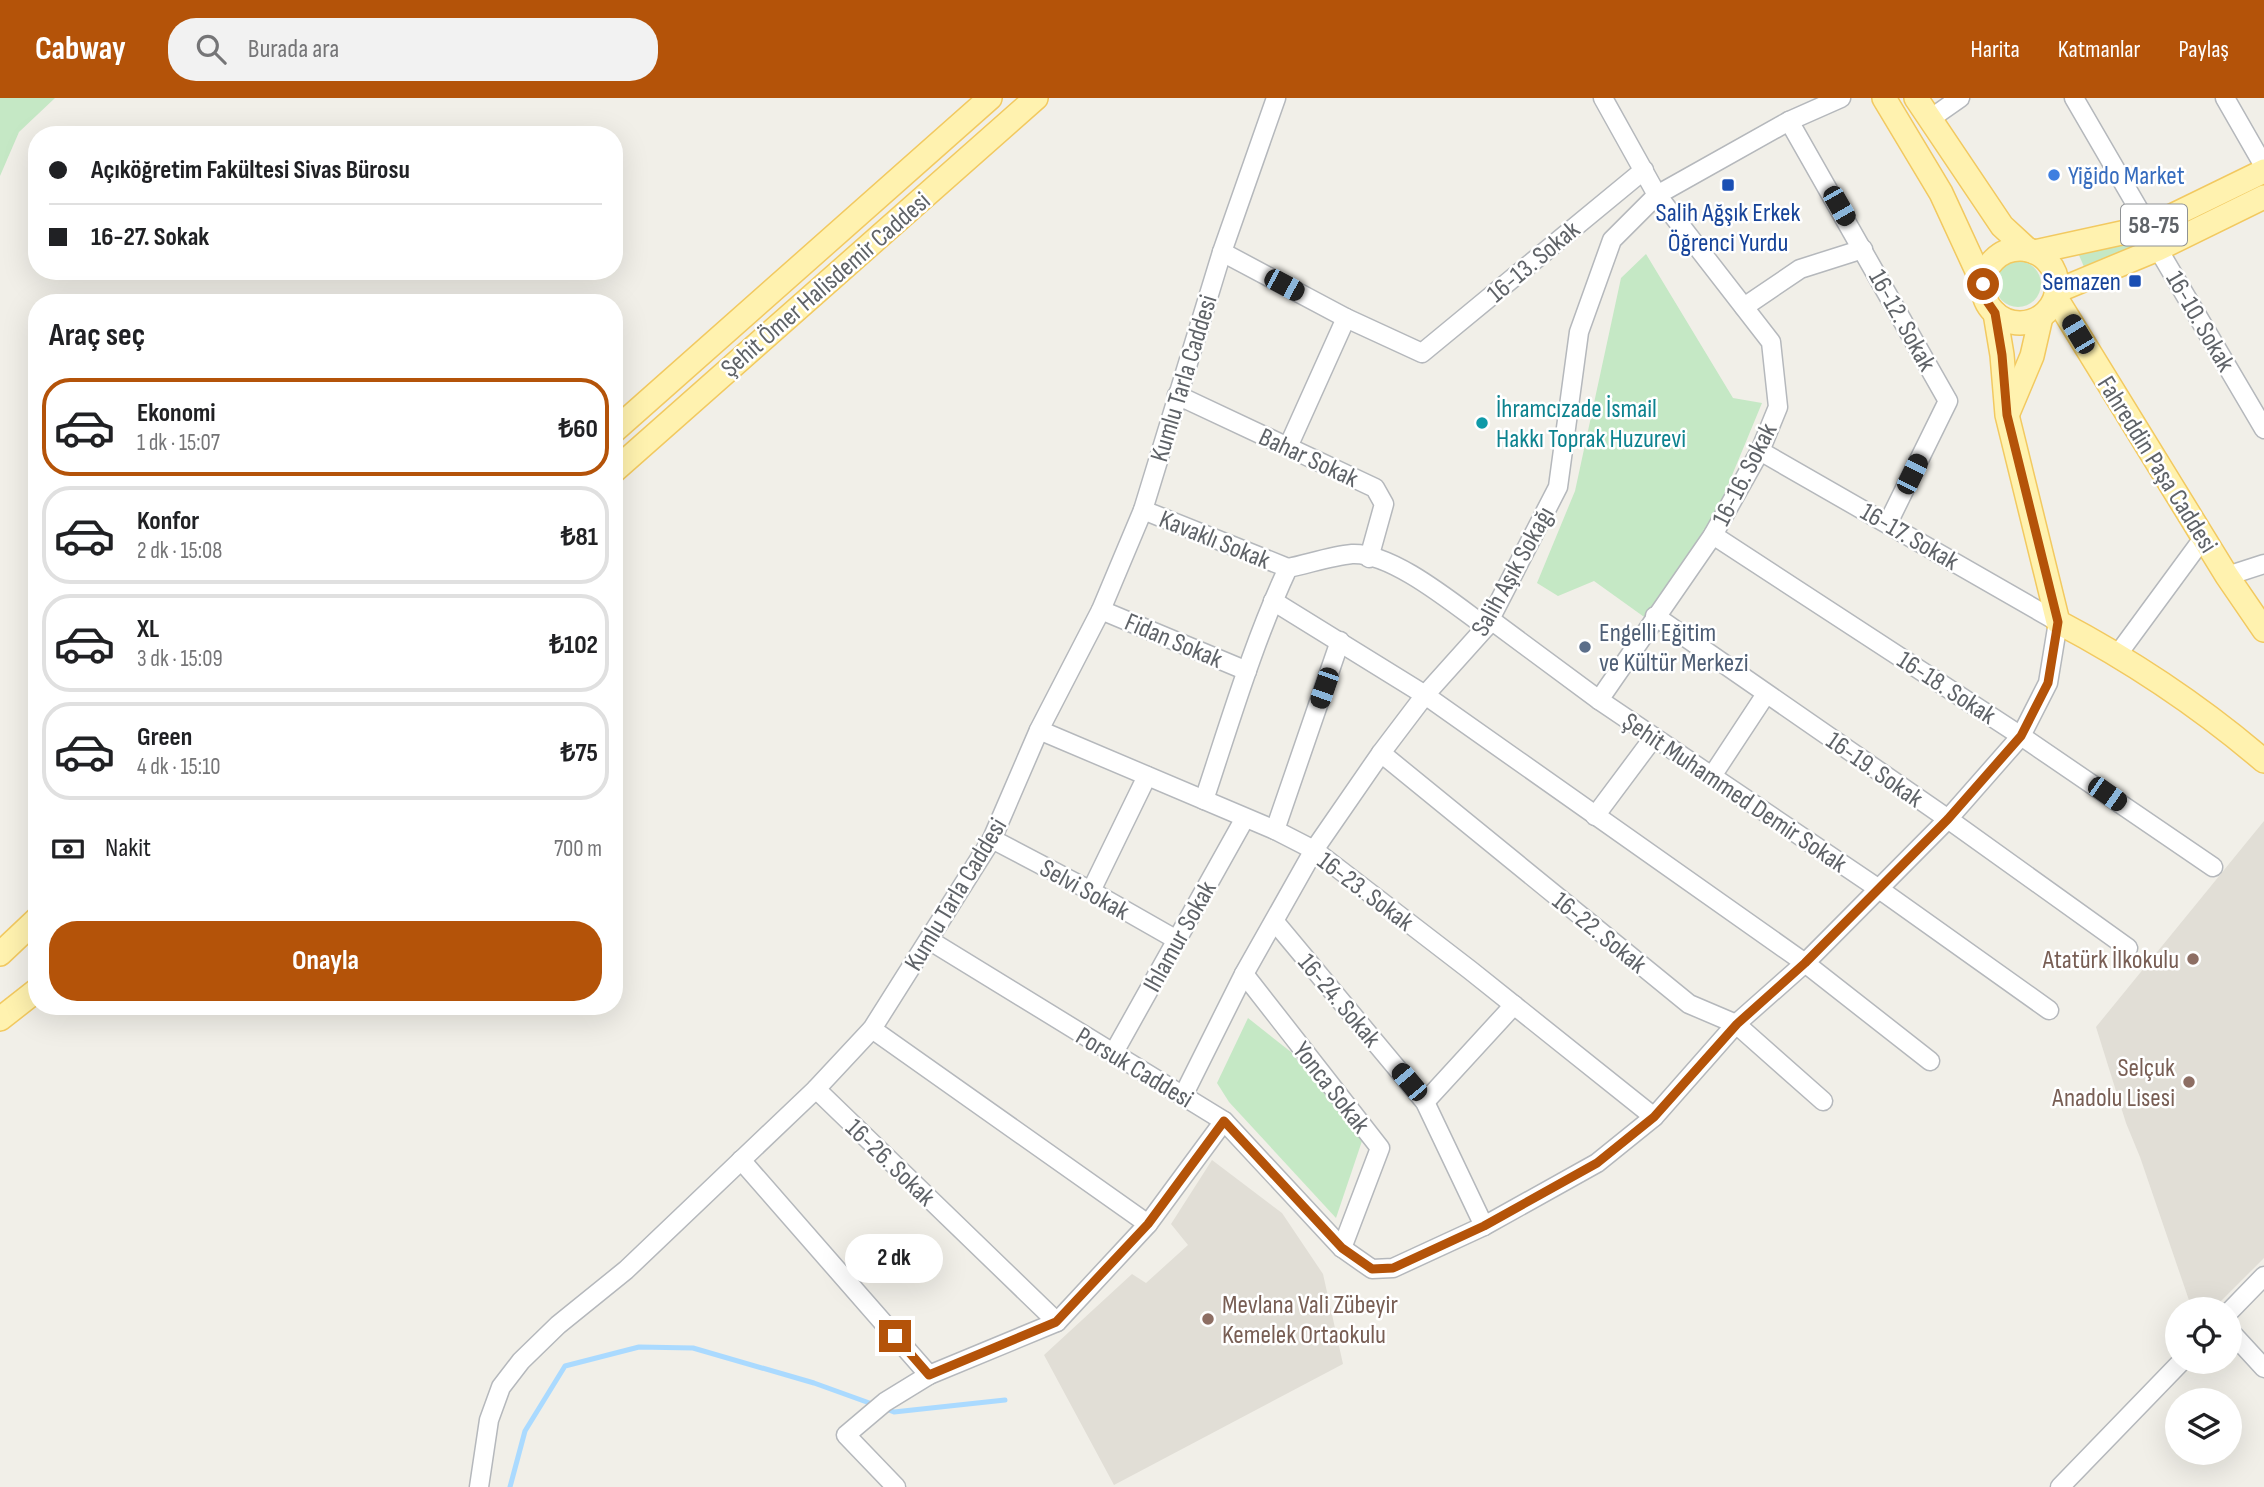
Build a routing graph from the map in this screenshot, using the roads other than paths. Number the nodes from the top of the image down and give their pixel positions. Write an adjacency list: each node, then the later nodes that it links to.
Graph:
1 (990, 98): 30 (main road, Şehit Ömer Halisdemir Caddesi)
2 (1036, 98): 34 (main road, Şehit Ömer Halisdemir Caddesi)
3 (1276, 98): 20 (street, Kumlu Tarla Caddesi)
4 (1603, 98): 14 (street, 16-16. Sokak)
5 (1841, 98): 12 (street, Salih Aşık Sokağı)
6 (1884, 98): 22 (main road)
7 (1916, 98): 11 (main road)
8 (1961, 98): 11 (street)
9 (2074, 98): 17 (street)
10 (2225, 98): 13 (street)
11 (1930, 119): 21 (main road)
12 (1789, 121): 15 (street, Salih Aşık Sokağı); 19 (street, 16-12. Sokak)
13 (2264, 169): 17 (main road, 58-75)
14 (1644, 170): 15 (street, 16-16. Sokak); 27 (street, 16-13. Sokak)
15 (1657, 195): 24 (street, 16-16. Sokak); 47 (street, Salih Aşık Sokağı)
16 (2264, 197): 18 (main road, 58-75)
17 (2149, 227): 21 (main road, 58-75)
18 (2158, 248): 23 (main road, 58-75); 31 (street, 16-10. Sokak)
19 (1863, 249): 24 (street); 36 (street, 16-12. Sokak)
20 (1222, 251): 27 (street); 28 (street, Kumlu Tarla Caddesi)
21 (2031, 251): 22 (main road); 23 (main road)
22 (1983, 284): 25 (main road)
23 (2056, 294): 26 (main road); 38 (main road, Fahreddin Paşa Caddesi)
24 (1744, 307): 33 (street, 16-16. Sokak)
25 (1995, 313): 26 (main road); 29 (main road, Porsuk Caddesi)
26 (2041, 317): 29 (main road)
27 (1346, 318): 32 (street)
28 (1177, 395): 32 (street, Bahar Sokak); 35 (street, Kumlu Tarla Caddesi)
29 (2007, 415): 46 (main road, Porsuk Caddesi)
30 (623, 423)
31 (2264, 429)
32 (1288, 447): 39 (street, Bahar Sokak)
33 (1760, 451): 36 (street, 16-17. Sokak); 37 (street, 16-16. Sokak)
34 (623, 463)
35 (1143, 510): 41 (street, Kavaklı Sokak); 44 (street, Kumlu Tarla Caddesi)
36 (1888, 523): 46 (street, 16-17. Sokak)
37 (1713, 535): 45 (street, 16-16. Sokak); 56 (street, 16-18. Sokak)
38 (2204, 537): 42 (main road, Fahreddin Paşa Caddesi); 50 (street)
39 (1369, 558): 41 (street); 47 (street, Şehit Muhammed Demir Sokak)
40 (2264, 564): 42 (street)
41 (1288, 568): 43 (street)
42 (2227, 576): 48 (main road, Fahreddin Paşa Caddesi)
43 (1273, 601): 49 (street); 51 (street)
44 (1101, 610): 51 (street, Fidan Sokak); 55 (street, Kumlu Tarla Caddesi)
45 (1655, 617): 52 (street, 16-19. Sokak); 54 (street, 16-16. Sokak)
46 (2058, 622): 50 (main road); 56 (street, Porsuk Caddesi)
47 (1488, 623): 53 (street, Salih Aşık Sokağı); 54 (street, Şehit Muhammed Demir Sokak)
48 (2264, 629)
49 (1340, 641): 53 (street); 66 (street)
50 (2118, 654): 59 (main road)
51 (1247, 671): 62 (street)
52 (1766, 694): 61 (street); 65 (street, 16-19. Sokak)
53 (1425, 695): 58 (street, Salih Aşık Sokağı); 63 (street)
54 (1599, 700): 57 (street, Şehit Muhammed Demir Sokak)
55 (1039, 730): 60 (street, 16-23. Sokak); 67 (street, Kumlu Tarla Caddesi)
56 (2021, 736): 65 (street, Porsuk Caddesi); 69 (street, 16-18. Sokak)
57 (1654, 737): 61 (street, Şehit Muhammed Demir Sokak); 63 (street)
58 (1381, 753): 68 (street, Salih Aşık Sokağı); 84 (street, 16-22. Sokak)
59 (2264, 761)
60 (1147, 776): 62 (street, 16-23. Sokak); 71 (street)
61 (1712, 776): 70 (street, Şehit Muhammed Demir Sokak)
62 (1204, 800): 64 (street, 16-23. Sokak)
63 (1595, 816): 78 (street)
64 (1245, 818): 66 (street, 16-23. Sokak); 75 (street, Ihlamur Sokak)
65 (1948, 819): 70 (street, Porsuk Caddesi); 76 (street, 16-19. Sokak)
66 (1275, 830): 68 (street, 16-23. Sokak)
67 (992, 839): 71 (street, Selvi Sokak); 74 (street, Kumlu Tarla Caddesi)
68 (1314, 850): 72 (street, Salih Aşık Sokağı); 81 (street, 16-23. Sokak)
69 (2213, 867)
70 (1879, 889): 78 (street, Porsuk Caddesi); 82 (street, Şehit Muhammed Demir Sokak)
71 (1091, 891): 75 (street, Selvi Sokak)
72 (1275, 922): 79 (street, Salih Aşık Sokağı); 91 (street, 16-24. Sokak)
73 (28, 928): 77 (main road)
74 (929, 940): 85 (street, Kumlu Tarla Caddesi); 86 (street, Porsuk Caddesi)
75 (1177, 940): 86 (street, Ihlamur Sokak)
76 (2129, 947)
77 (0, 954)
78 (1805, 963): 84 (street, Porsuk Caddesi); 87 (street)
79 (1244, 974): 89 (street, Salih Aşık Sokağı); 97 (street, Yonca Sokak)
80 (28, 997): 83 (main road)
81 (1514, 1005): 91 (street); 92 (street, 16-23. Sokak)
82 (2049, 1010)
83 (0, 1019)
84 (1737, 1024): 90 (street, 16-22. Sokak); 92 (street, Porsuk Caddesi)
85 (872, 1029): 88 (street, Kumlu Tarla Caddesi); 95 (street)
86 (1113, 1054): 89 (street, Porsuk Caddesi)
87 (1930, 1060)
88 (816, 1089): 94 (street, Kumlu Tarla Caddesi); 100 (street, 16-26. Sokak)
89 (1183, 1096): 93 (street, Porsuk Caddesi)
90 (1823, 1101)
91 (1425, 1102): 96 (street, 16-24. Sokak)
92 (1654, 1117): 96 (street, Porsuk Caddesi)
93 (1224, 1121): 95 (street); 97 (street, Porsuk Caddesi)
94 (741, 1160): 104 (street); 105 (street, Kumlu Tarla Caddesi)
95 (1148, 1224): 100 (street)
96 (1484, 1226): 97 (street, Porsuk Caddesi)
97 (1342, 1248)
98 (2264, 1276): 99 (street)
99 (2242, 1299)
100 (1056, 1322): 104 (street)
101 (2242, 1344): 102 (street)
102 (2264, 1368)
103 (2169, 1374): 107 (street)
104 (929, 1375): 106 (street)
105 (479, 1487)
106 (896, 1487)
107 (2060, 1487)

